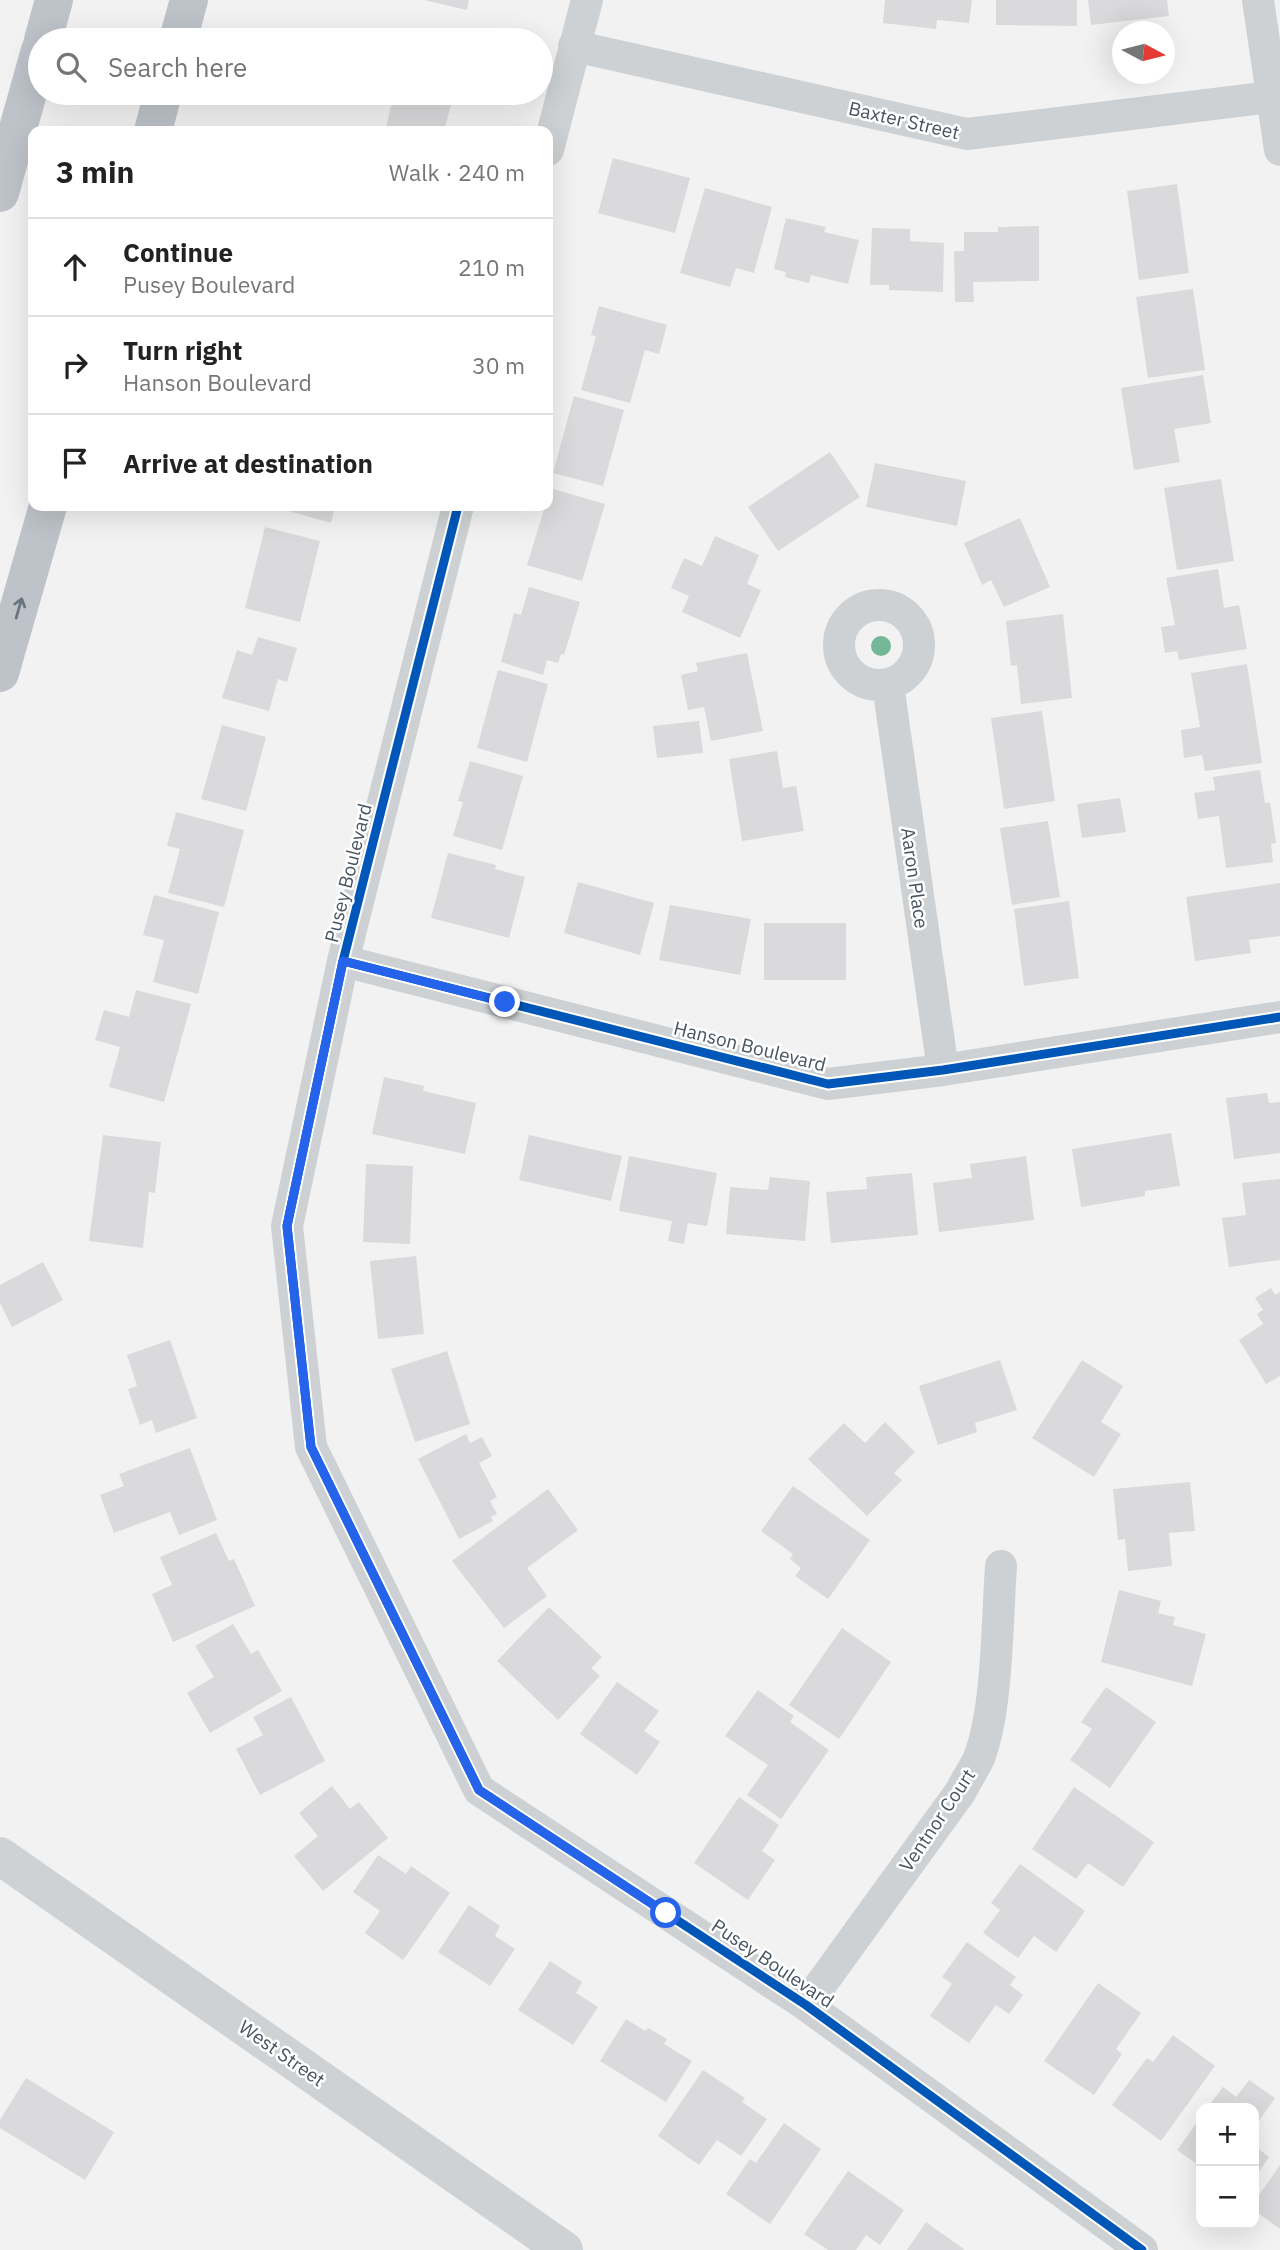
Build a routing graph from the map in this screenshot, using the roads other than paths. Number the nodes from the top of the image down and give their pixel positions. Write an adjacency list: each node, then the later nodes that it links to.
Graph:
1 (54, 0): 5 (highway)
2 (189, 0): 6 (highway)
3 (587, 0): 7 (street)
4 (1258, 0): 9 (street)
5 (46, 28)
6 (181, 28)
7 (574, 46): 9 (street, Baxter Street); 12 (street)
8 (28, 93): 14 (highway)
9 (1276, 97): 13 (street)
10 (160, 105): 11 (highway)
11 (154, 126)
12 (553, 130)
13 (1280, 150)
14 (0, 193)
15 (47, 511): 17 (highway, one-way to 15)
16 (457, 511): 19 (street, Pusey Boulevard)
17 (0, 673)
18 (888, 685): 21 (street, Aaron Place)
19 (343, 961): 21 (street, Hanson Boulevard); 24 (street, Pusey Boulevard)
20 (1280, 1017): 21 (street, Hanson Boulevard)
21 (943, 1070)
22 (1000, 1566): 24 (street, Ventnor Court)
23 (0, 1856): 25 (main road, West Street)
24 (806, 2005): 26 (street, Pusey Boulevard)
25 (564, 2250)
26 (1142, 2250)

